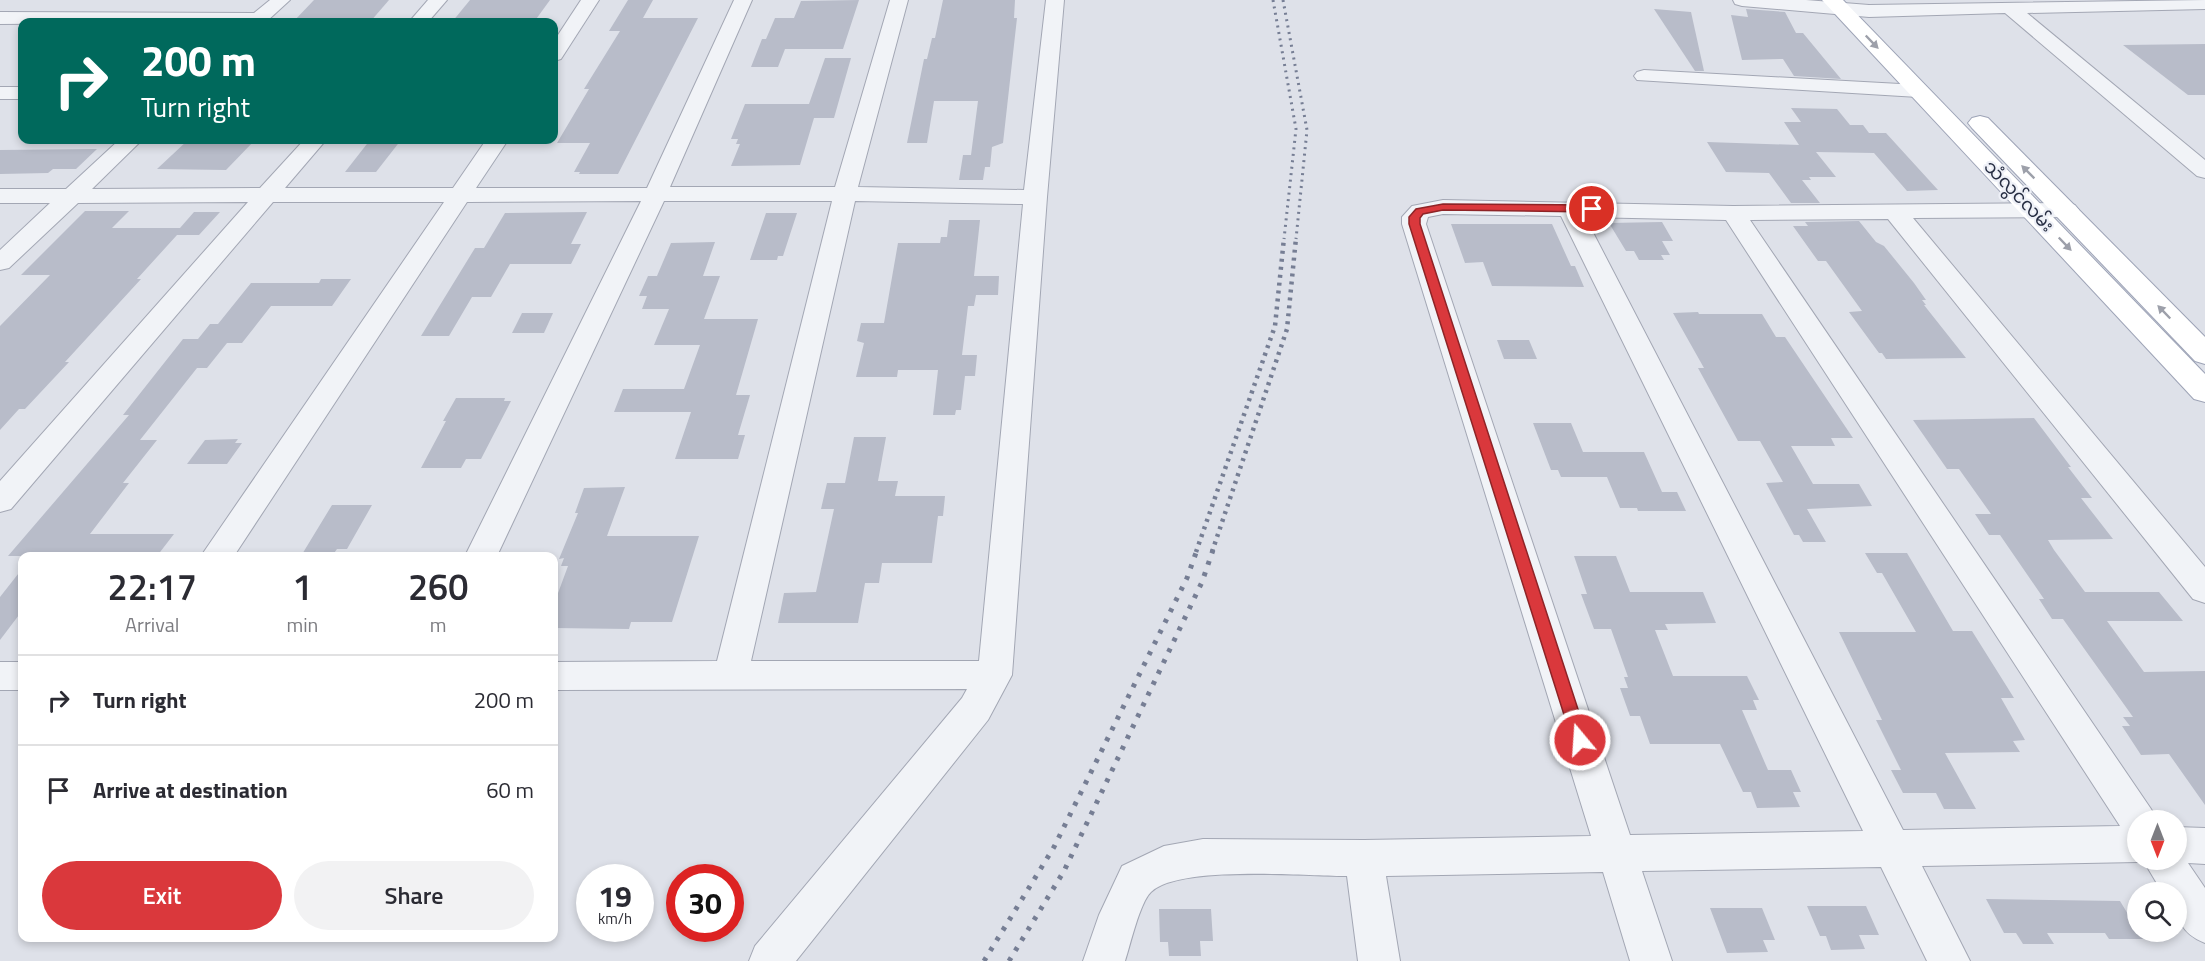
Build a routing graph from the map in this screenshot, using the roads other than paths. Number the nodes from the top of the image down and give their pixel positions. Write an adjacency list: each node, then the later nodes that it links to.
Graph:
1 (281, 0): 14 (street)
2 (438, 0): 15 (street)
3 (590, 0): 16 (street)
4 (743, 0): 30 (street)
5 (899, 0): 25 (street)
6 (1055, 0): 31 (street)
7 (1742, 0): 10 (street)
8 (2200, 2): 9 (street)
9 (2040, 4): 11 (street)
10 (1849, 5): 11 (street); 18 (main road, သံလွင်လမ်း, one-way to 18); 34 (main road, သံလွင်လမ်း, one-way to 10)
11 (2011, 9): 24 (street)
12 (0, 18): 13 (street)
13 (18, 18)
14 (260, 18)
15 (422, 18)
16 (558, 49)
17 (1644, 76): 18 (street)
18 (1918, 91): 33 (main road, သံလွင်လမ်း)
19 (0, 93): 20 (street)
20 (18, 93)
21 (127, 144): 27 (street)
22 (311, 144): 28 (street)
23 (494, 144): 29 (street)
24 (2205, 171)
25 (845, 194): 30 (street); 31 (street); 44 (street)
26 (0, 196): 27 (street)
27 (72, 196): 28 (street); 37 (street)
28 (265, 196): 29 (street); 40 (street)
29 (460, 196): 30 (street); 41 (street)
30 (655, 196): 42 (street)
31 (1035, 197): 45 (street)
32 (1569, 208): 36 (street); 53 (street); 54 (street)
33 (2033, 210): 34 (street); 35 (street); 39 (main road, သံလွင်လမ်း, one-way to 39)
34 (2067, 210): 38 (main road, သံလွင်လမ်း, one-way to 34)
35 (1895, 212): 36 (street); 43 (street)
36 (1733, 213): 49 (street)
37 (0, 263)
38 (2202, 348)
39 (2205, 392)
40 (0, 501)
41 (220, 552)
42 (483, 552)
43 (2205, 590)
44 (731, 674): 45 (street); 48 (street)
45 (995, 675): 58 (street)
46 (0, 676): 47 (street)
47 (18, 676)
48 (558, 676)
49 (2131, 810)
50 (2127, 844): 53 (street)
51 (2187, 845): 52 (street)
52 (2205, 846)
53 (1892, 849): 54 (street); 62 (street)
54 (1616, 852): 55 (street); 61 (street)
55 (1364, 858): 59 (street); 60 (street)
56 (2170, 870): 57 (street)
57 (2205, 923)
58 (770, 961)
59 (1104, 961)
60 (1379, 961)
61 (1651, 961)
62 (1948, 961)

